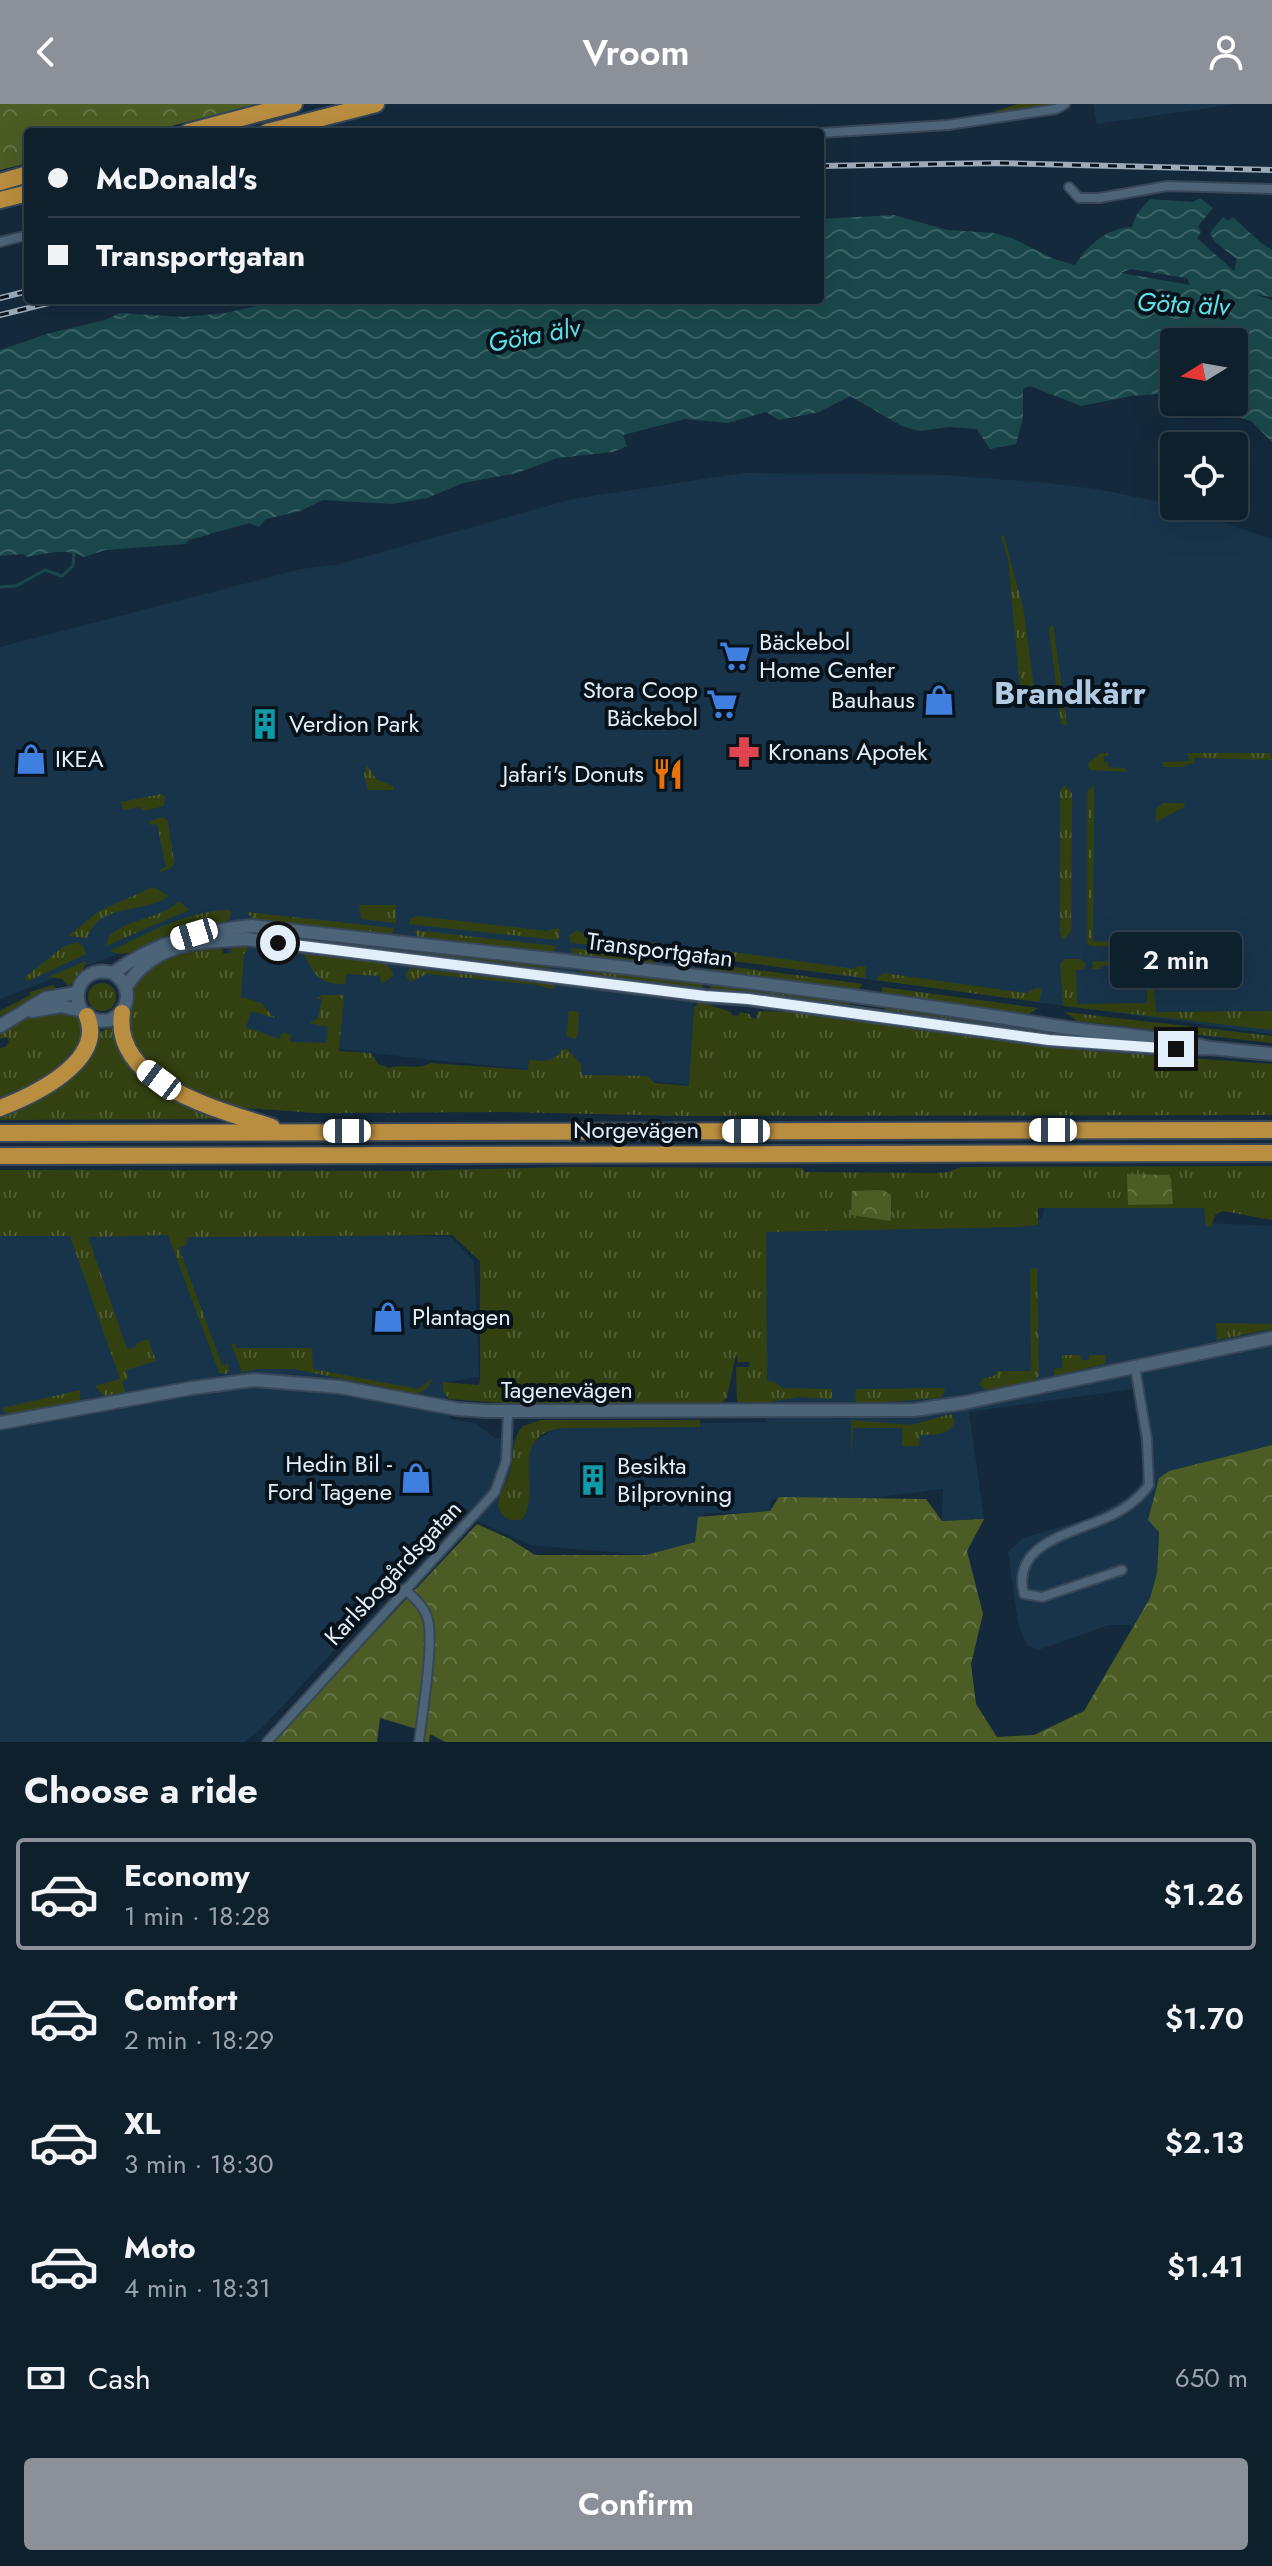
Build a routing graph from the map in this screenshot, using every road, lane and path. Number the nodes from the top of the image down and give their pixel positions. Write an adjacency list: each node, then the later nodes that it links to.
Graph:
1 (294, 104): 4 (highway)
2 (376, 104): 5 (highway)
3 (1065, 104): 6 (street)
4 (203, 128)
5 (283, 128)
6 (824, 133)
7 (24, 175): 8 (highway)
8 (0, 182)
9 (1069, 187): 10 (street)
10 (1272, 189)
11 (24, 194): 12 (highway)
12 (0, 200)
13 (24, 236): 14 (street)
14 (0, 242)
15 (113, 973): 16 (street); 17 (street, Transportgatan); 22 (street, Transportgatan)
16 (126, 987): 18 (street); 22 (street, Transportgatan)
17 (77, 993): 19 (street); 20 (street, Transportgatan)
18 (122, 1013): 19 (street, Transportgatan); 26 (highway)
19 (84, 1014): 20 (street, Transportgatan); 24 (highway)
20 (17, 1015): 21 (street, Transportgatan)
21 (0, 1026)
22 (1210, 1048): 23 (street, Transportgatan)
23 (1272, 1054)
24 (0, 1108)
25 (1272, 1130): 26 (highway, Norgevägen)
26 (287, 1132): 27 (highway, Norgevägen)
27 (0, 1133)
28 (1272, 1153): 29 (highway, Norgevägen)
29 (0, 1156)
30 (1272, 1338): 31 (street, Tagenevägen)
31 (1135, 1367): 32 (street, Tagenevägen); 34 (street)
32 (508, 1412): 33 (street, Tagenevägen); 35 (street, Karlsbogårdsgatan)
33 (0, 1423)
34 (1122, 1570)
35 (405, 1589): 36 (street, Karlsbogårdsgatan); 37 (street)
36 (267, 1742)
37 (419, 1742)

